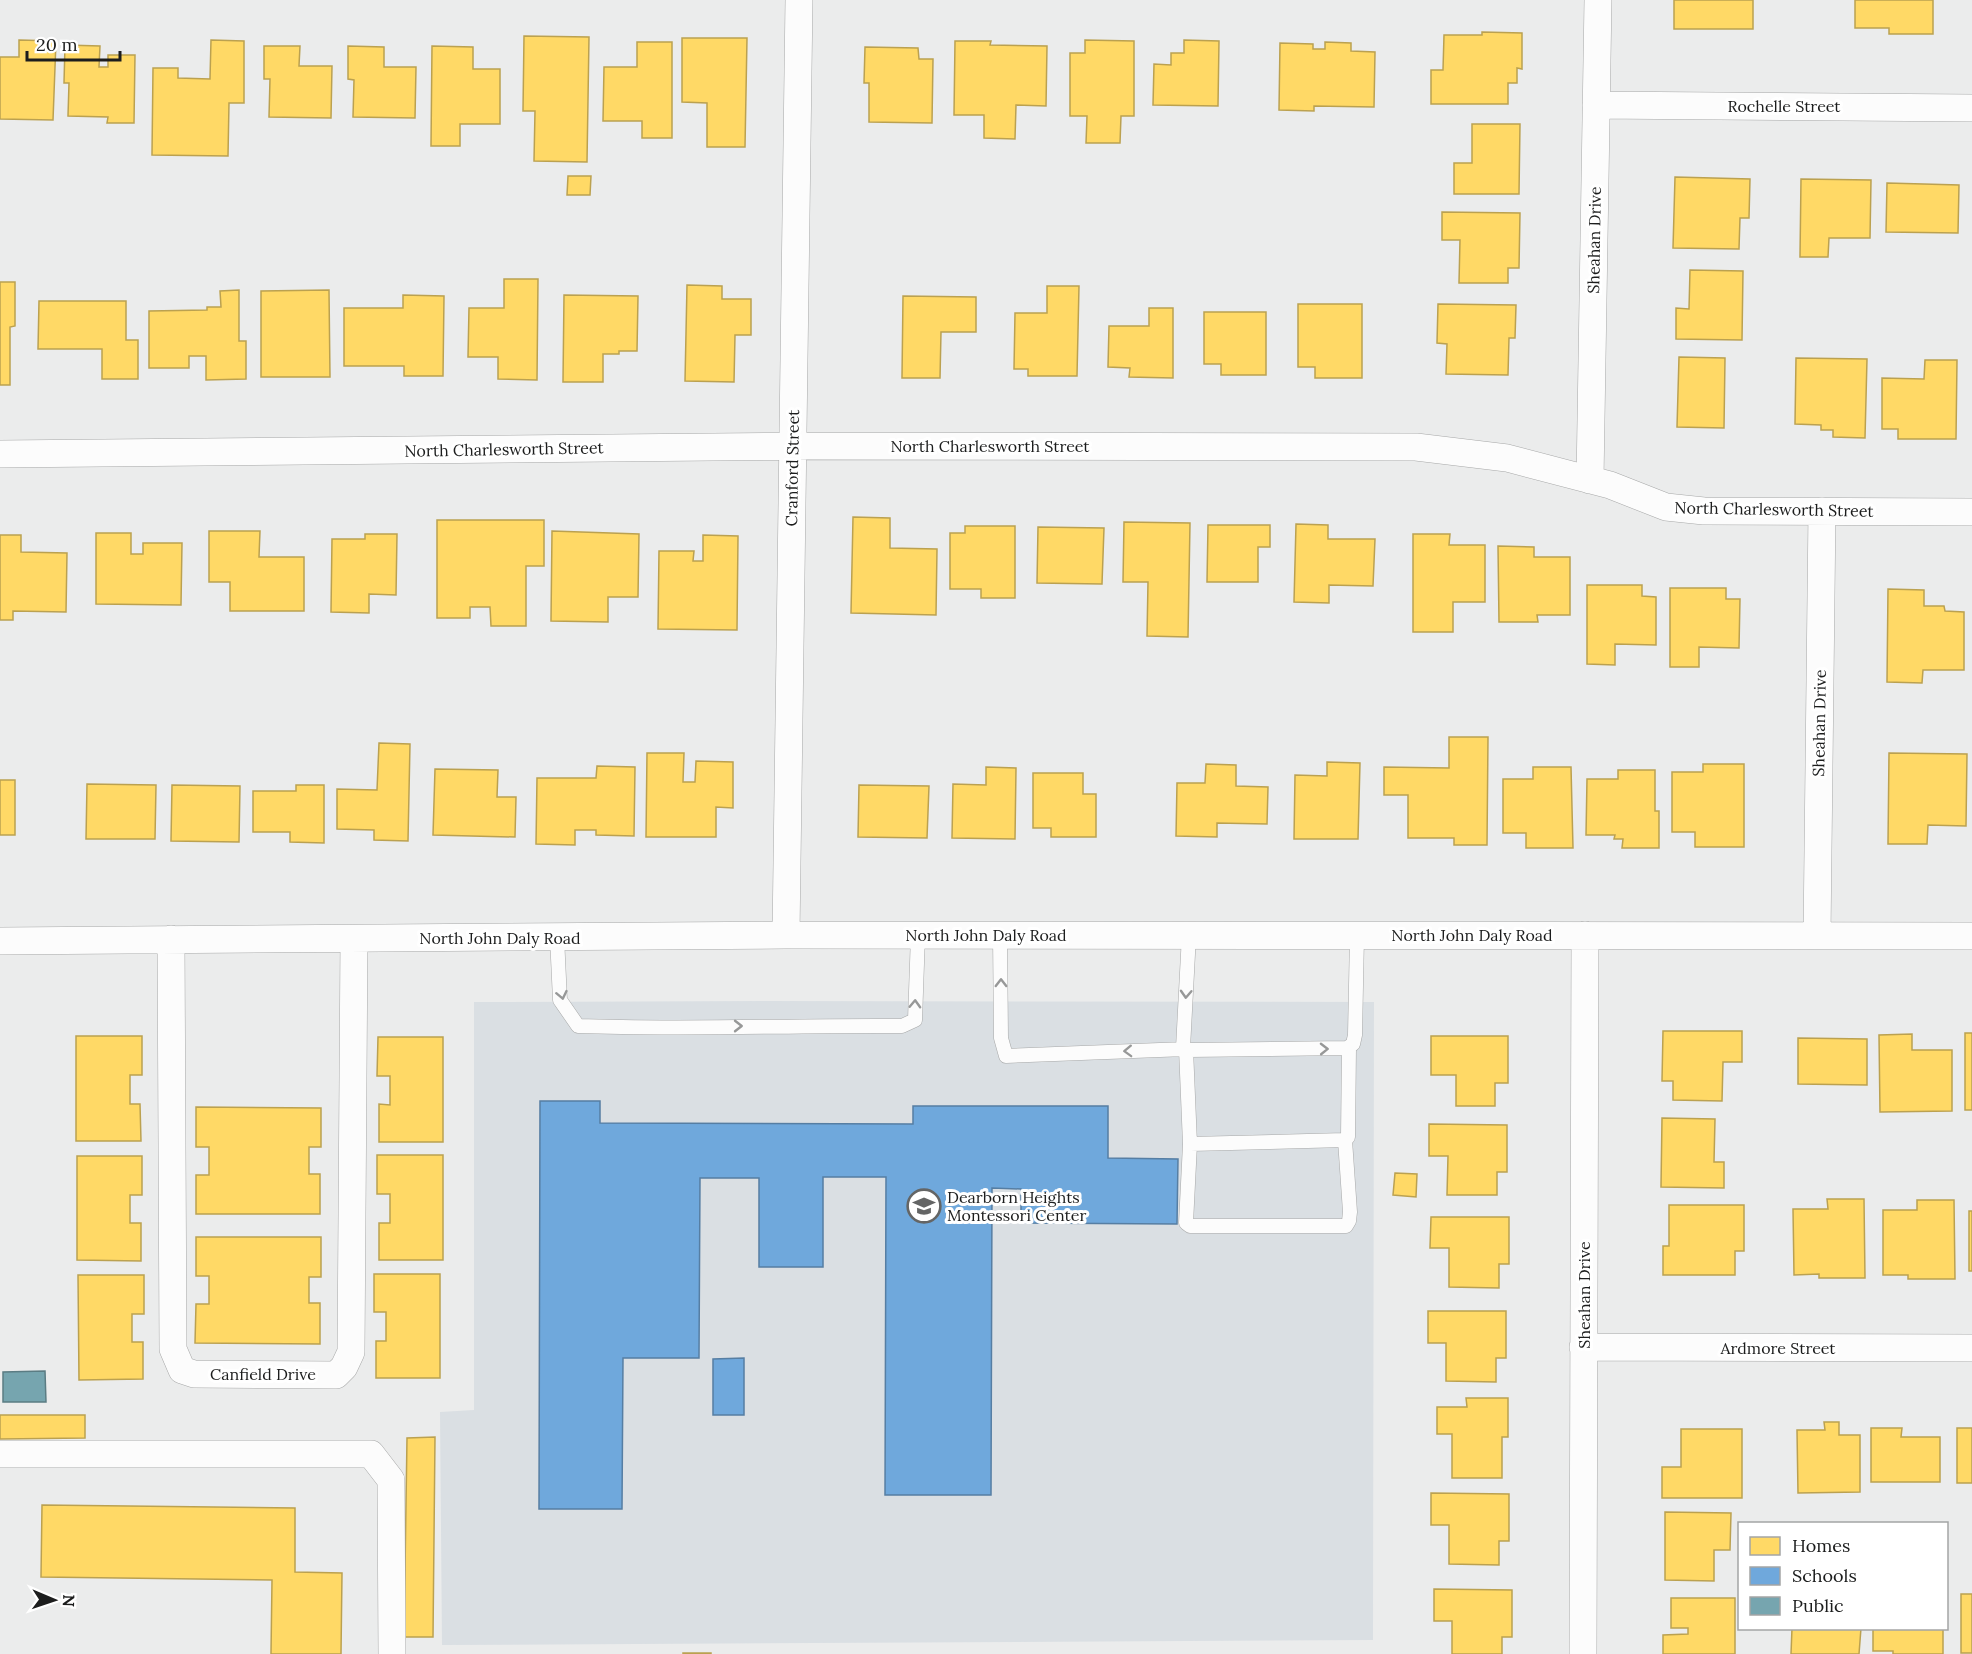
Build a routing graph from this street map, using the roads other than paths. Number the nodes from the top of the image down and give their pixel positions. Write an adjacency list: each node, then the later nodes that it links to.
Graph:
1 (799, 0): 5 (street, Cranford Street)
2 (1598, 0): 3 (street, Sheahan Drive)
3 (1596, 105): 4 (street, Rochelle Street); 7 (street, Sheahan Drive)
4 (1972, 108)
5 (792, 446): 6 (street, North Charlesworth Street); 7 (street, North Charlesworth Street); 10 (street, Cranford Street)
6 (0, 454)
7 (1590, 480): 8 (street, North Charlesworth Street)
8 (1822, 511): 9 (street, North Charlesworth Street); 16 (street, Sheahan Drive)
9 (1972, 512)
10 (786, 935): 11 (street, North John Daly Road); 18 (street, North John Daly Road)
11 (918, 935): 12 (street, North John Daly Road); 18 (lane, one-way to 11)
12 (1000, 935): 13 (street, North John Daly Road); 23 (lane, one-way to 12)
13 (1189, 935): 15 (street, North John Daly Road); 23 (lane, one-way to 23)
14 (1585, 935): 15 (street, North John Daly Road); 16 (street, North John Daly Road); 26 (street, Sheahan Drive)
15 (1357, 936): 22 (lane)
16 (1817, 936): 17 (street, North John Daly Road)
17 (1972, 936)
18 (557, 937): 20 (street, North John Daly Road)
19 (171, 939): 20 (street, North John Daly Road); 20 (street, Canfield Drive); 21 (street, North John Daly Road)
20 (354, 939)
21 (0, 941)
22 (1349, 1047): 23 (lane, one-way to 22); 24 (lane)
23 (1186, 1049): 25 (lane)
24 (1345, 1140): 25 (lane); 25 (lane)
25 (1190, 1144)
26 (1583, 1347): 27 (street, Ardmore Street); 30 (street, Sheahan Drive)
27 (1972, 1348)
28 (0, 1454): 29 (street)
29 (392, 1654)
30 (1584, 1654)

